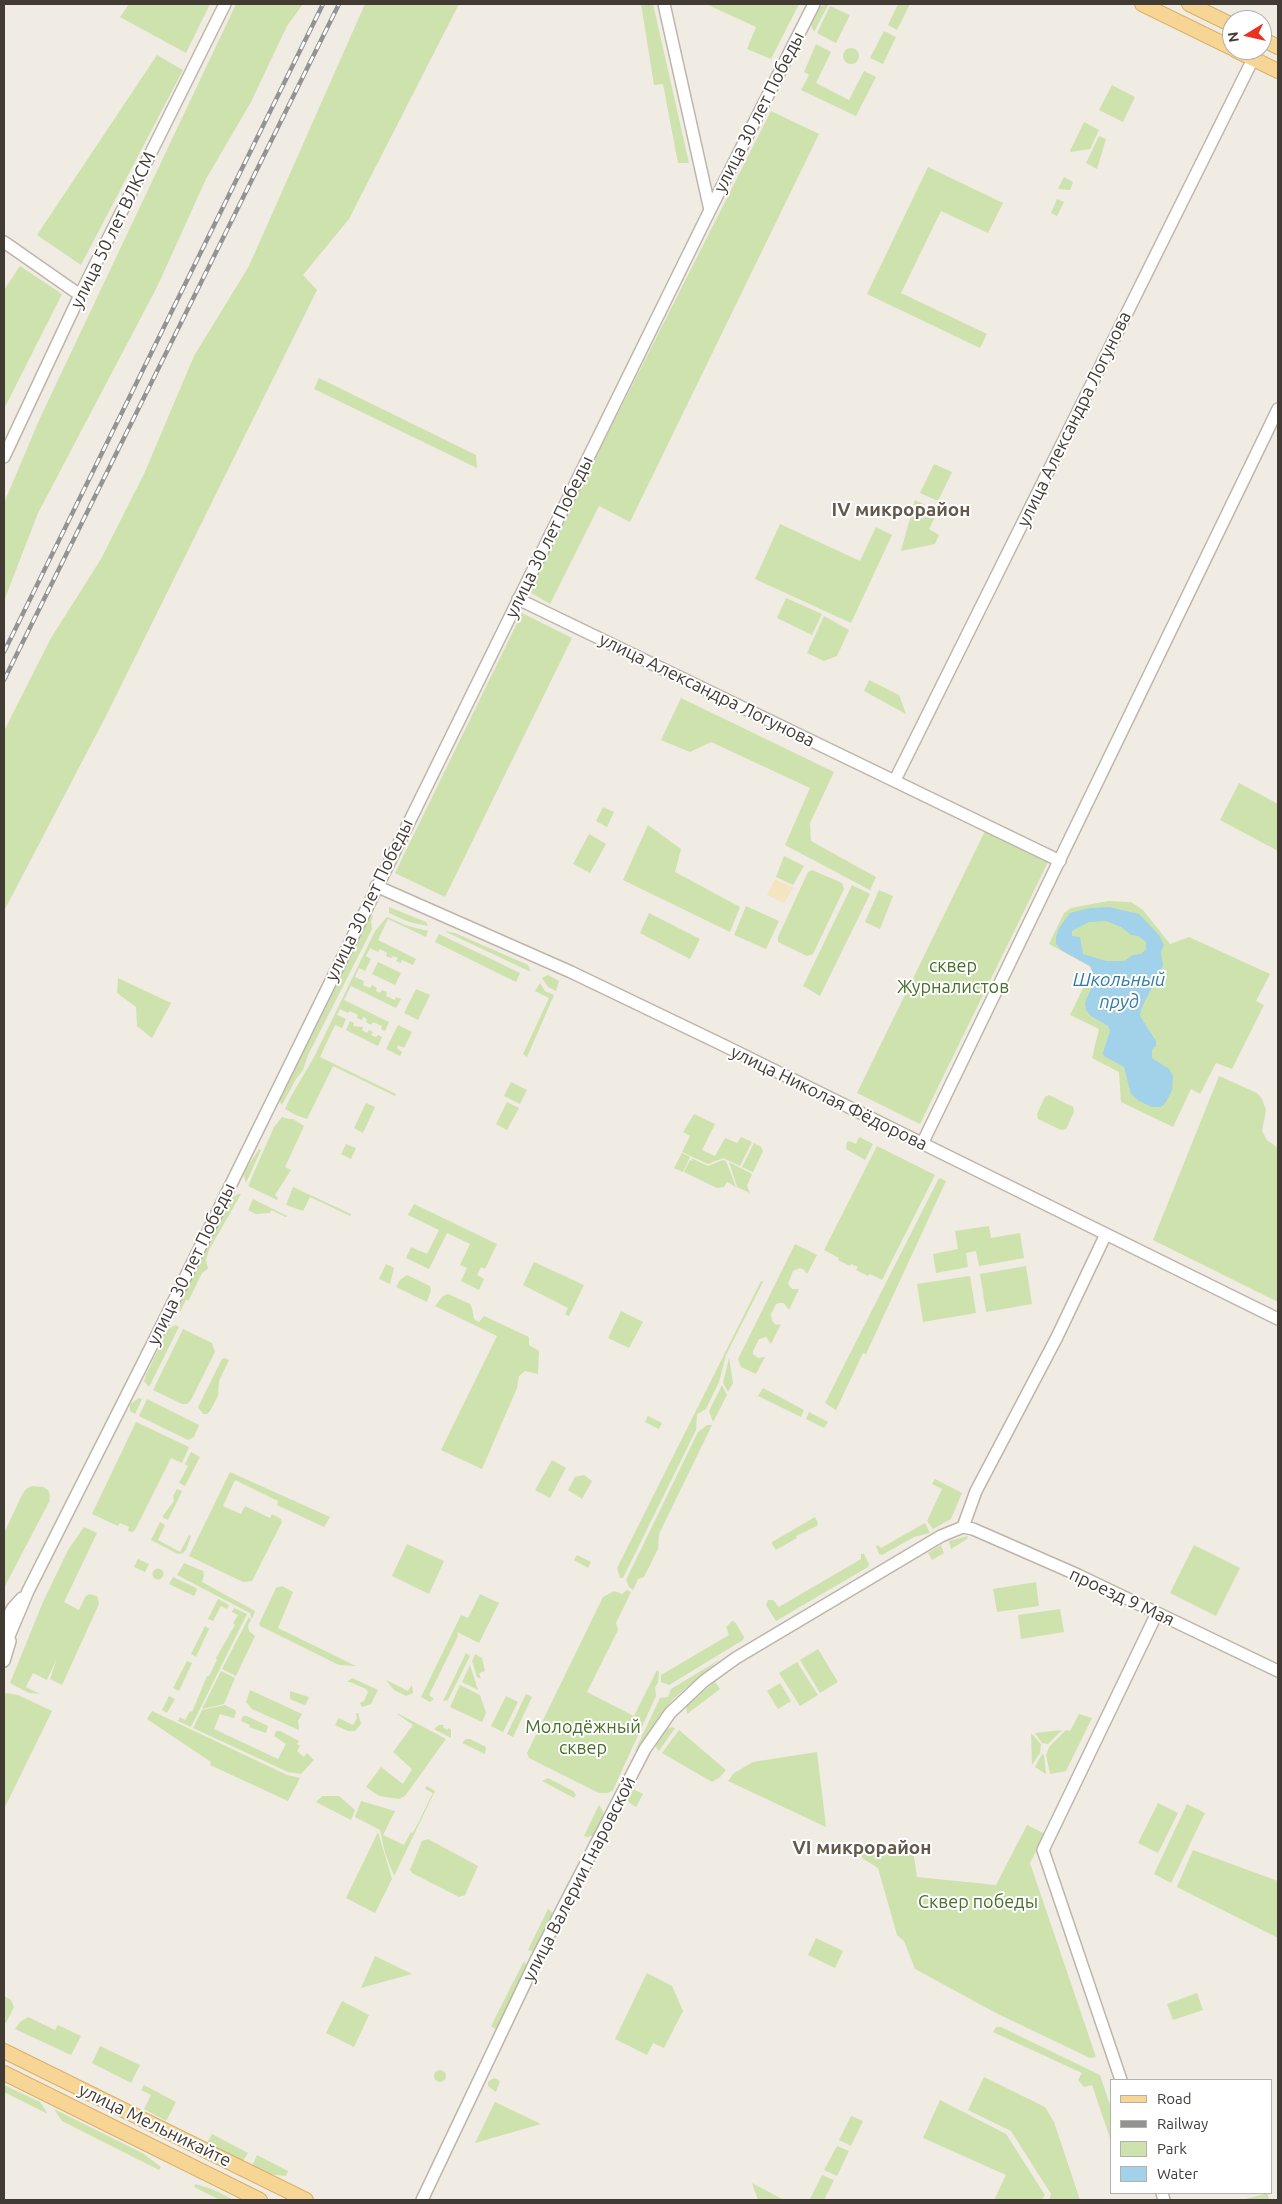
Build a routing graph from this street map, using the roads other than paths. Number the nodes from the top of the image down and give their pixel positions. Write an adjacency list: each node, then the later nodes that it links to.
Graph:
1 (225, 4): 13 (street, улица 50 лет ВЛКСМ)
2 (664, 4): 11 (street, улица 30 лет Победы)
3 (1142, 4): 7 (main road)
4 (1190, 4): 6 (main road)
5 (811, 7): 11 (street, улица 30 лет Победы)
6 (1222, 20)
7 (1222, 43)
8 (1251, 60): 17 (street, улица Александра Логунова)
9 (1256, 60): 10 (main road)
10 (1278, 71)
11 (710, 210): 16 (street, улица 30 лет Победы)
12 (4, 242): 13 (street)
13 (80, 295): 15 (street, улица 50 лет ВЛКСМ)
14 (1278, 409): 18 (street)
15 (4, 457)
16 (518, 599): 17 (street, улица Александра Логунова); 19 (street, улица 30 лет Победы)
17 (895, 780): 18 (street, улица Александра Логунова)
18 (1060, 861): 20 (street)
19 (376, 886): 20 (street, улица Николая Фёдорова); 24 (street, улица 30 лет Победы)
20 (922, 1144): 21 (street, улица Николая Фёдорова)
21 (1106, 1234): 22 (street, улица Николая Фёдорова); 23 (street)
22 (1278, 1319)
23 (963, 1527): 26 (street, проезд 9 Мая); 37 (street, улица Валерии Гнаровской)
24 (28, 1591): 25 (street, улица 30 лет Победы); 27 (street, улица 30 лет Победы)
25 (8, 1612): 28 (street, улица 30 лет Победы)
26 (1157, 1613): 31 (street, проезд 9 Мая); 34 (street)
27 (16, 1622): 29 (street, улица 30 лет Победы); 30 (street)
28 (4, 1626)
29 (4, 1648)
30 (4, 1661)
31 (1278, 1671)
32 (4, 2051): 36 (main road, улица Мельникайте)
33 (4, 2073): 35 (main road, улица Мельникайте)
34 (1121, 2079)
35 (260, 2200)
36 (306, 2200)
37 (422, 2200)

